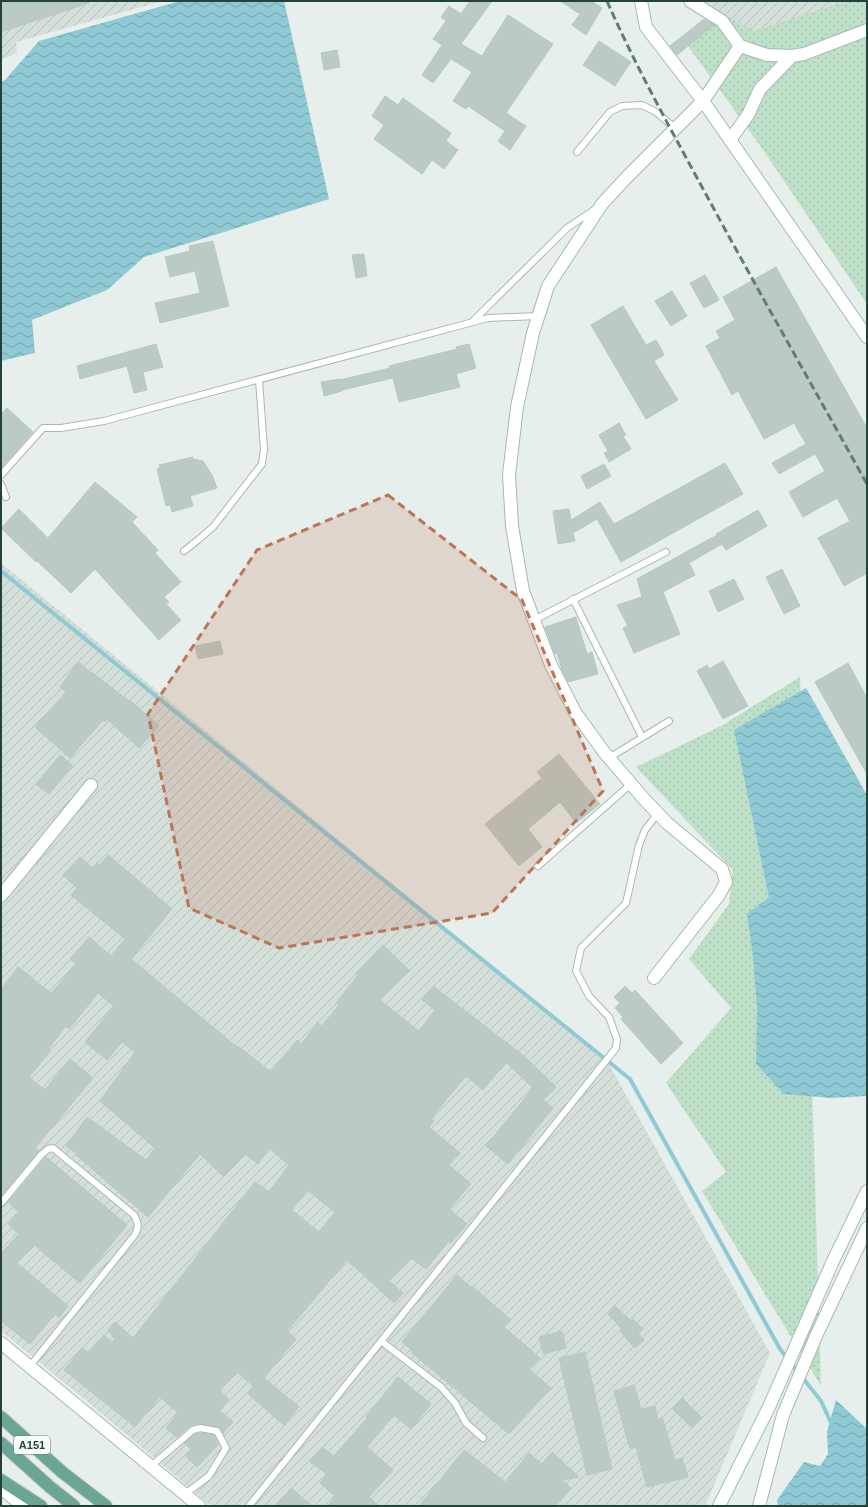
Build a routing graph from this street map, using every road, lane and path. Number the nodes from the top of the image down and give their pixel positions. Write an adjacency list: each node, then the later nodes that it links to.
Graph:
1 (641, 1): 6 (street)
2 (690, 1): 4 (street)
3 (867, 30): 5 (street)
4 (740, 46): 5 (street); 6 (street)
5 (792, 56): 8 (street)
6 (703, 101): 7 (street); 8 (street)
7 (676, 129): 9 (lane); 10 (street)
8 (730, 140): 13 (street)
9 (577, 152)
10 (602, 204): 11 (street); 12 (lane)
11 (538, 316): 12 (lane); 21 (street)
12 (472, 322): 14 (lane)
13 (867, 337)
14 (259, 380): 15 (lane); 18 (lane)
15 (1, 475)
16 (1, 484): 17 (lane)
17 (6, 497)
18 (184, 551)
19 (666, 552): 20 (lane)
20 (574, 599): 21 (lane); 23 (lane)
21 (534, 620): 24 (street)
22 (669, 722): 23 (lane)
23 (642, 737): 24 (lane)
24 (610, 758): 25 (street)
25 (631, 784): 27 (street); 28 (lane)
26 (91, 785): 29 (street)
27 (658, 813): 30 (street); 34 (lane)
28 (538, 866)
29 (1, 896)
30 (654, 978)
31 (867, 1191): 50 (street)
32 (2, 1202): 36 (lane)
33 (867, 1228): 51 (street)
34 (381, 1341): 38 (lane); 49 (lane)
35 (1, 1343): 36 (street)
36 (30, 1366): 40 (street)
37 (1, 1417): 47 (main road, A151)
38 (483, 1438)
39 (1, 1443): 46 (main road, A151)
40 (151, 1466): 43 (street); 43 (lane)
41 (1, 1480): 45 (main road)
42 (1, 1488): 44 (street)
43 (185, 1494): 48 (street)
44 (23, 1506)
45 (41, 1506)
46 (74, 1506)
47 (106, 1506)
48 (199, 1506)
49 (249, 1506)
50 (719, 1506)
51 (760, 1506)

